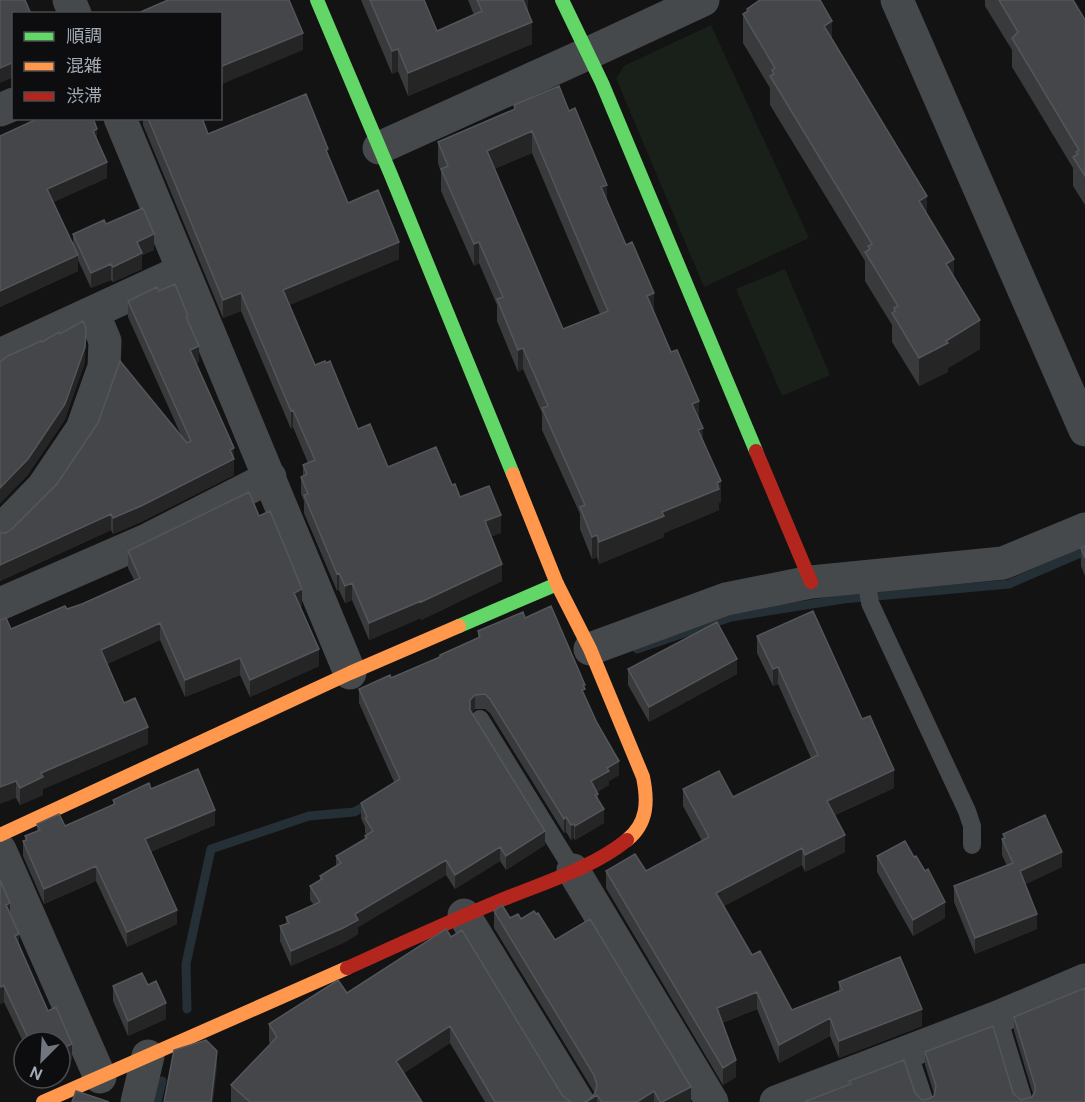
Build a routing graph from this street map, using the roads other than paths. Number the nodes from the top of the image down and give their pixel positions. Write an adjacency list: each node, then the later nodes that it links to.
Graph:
1 (317, 0): 7 (street)
2 (562, 0): 5 (street)
3 (703, 0): 5 (street)
4 (897, 0): 11 (street)
5 (589, 54): 7 (street); 15 (street)
6 (121, 120): 8 (street)
7 (379, 148): 16 (street)
8 (183, 271): 9 (street); 12 (street)
9 (93, 312): 10 (street); 14 (street)
10 (0, 355)
11 (1085, 430)
12 (270, 477): 18 (street); 20 (street)
13 (1085, 529): 17 (street)
14 (0, 531)
15 (810, 582): 17 (street); 19 (street)
16 (557, 584): 19 (street); 20 (street)
17 (868, 588): 23 (lane)
18 (0, 604)
19 (594, 660): 25 (street)
20 (350, 673): 22 (street)
21 (485, 727): 25 (lane)
22 (0, 836)
23 (972, 845)
24 (0, 850): 31 (street)
25 (573, 870): 26 (street); 36 (street)
26 (464, 915): 30 (street); 35 (street)
27 (1085, 980): 28 (street)
28 (998, 1017): 29 (street); 38 (lane)
29 (908, 1051): 32 (street); 37 (lane)
30 (148, 1056): 31 (street); 34 (street)
31 (100, 1077): 33 (street)
32 (780, 1101)
33 (43, 1102)
34 (137, 1102)
35 (578, 1102)
36 (712, 1102)
37 (925, 1102)
38 (1024, 1102)

